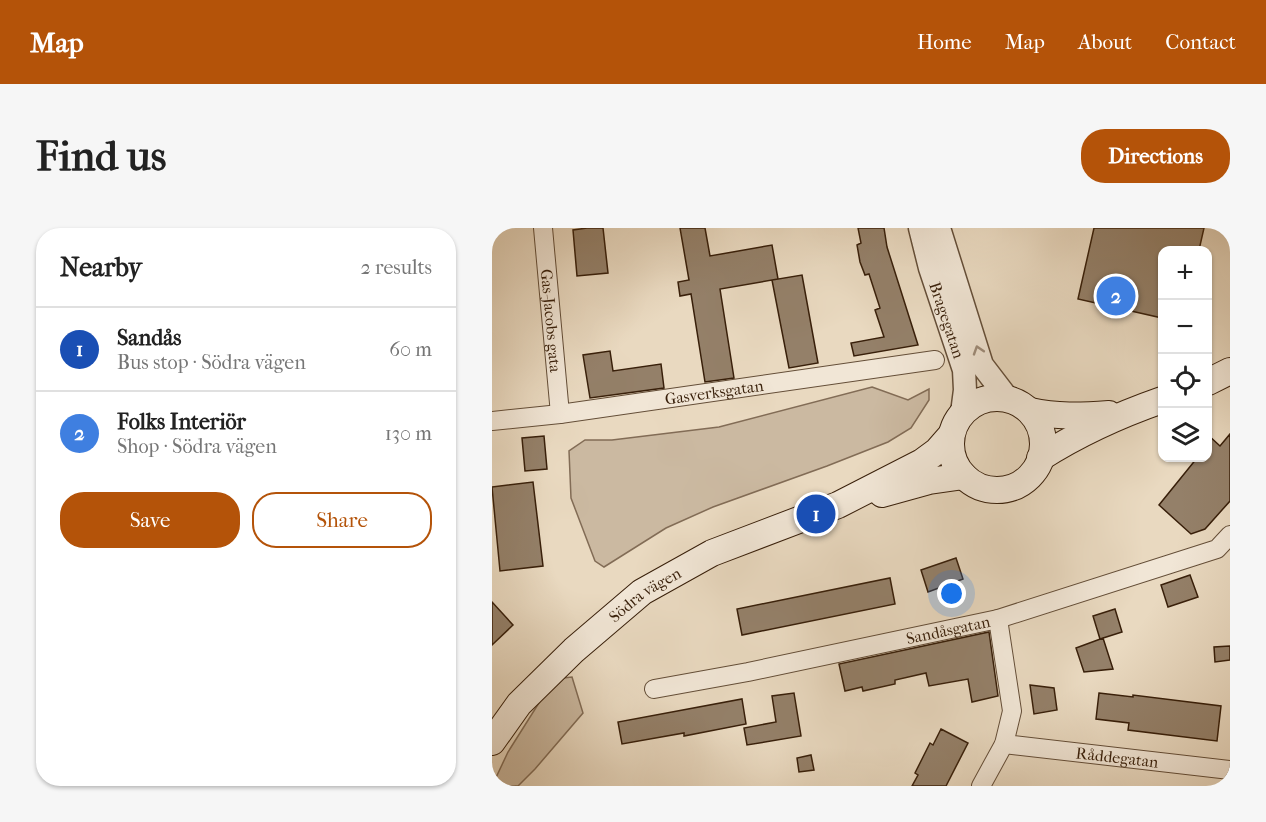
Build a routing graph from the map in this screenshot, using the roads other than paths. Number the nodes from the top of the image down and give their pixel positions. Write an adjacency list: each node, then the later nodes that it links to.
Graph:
1 (543, 228): 10 (street, Gas-Jacobs gata)
2 (920, 228): 12 (street, Bragegatan)
3 (939, 228): 8 (street, Bragegatan, one-way to 3)
4 (935, 360): 10 (street, Gasverksgatan)
5 (1230, 371): 6 (main road)
6 (1212, 380)
7 (1158, 401): 9 (main road)
8 (1019, 405): 9 (main road); 12 (main road); 13 (main road)
9 (1124, 413): 13 (main road)
10 (560, 414): 11 (street, Gasverksgatan)
11 (492, 421)
12 (957, 424): 14 (main road); 15 (main road, Södra vägen)
13 (1040, 458): 14 (main road)
14 (964, 476): 15 (main road, Södra vägen)
15 (838, 506): 20 (main road, Södra vägen)
16 (1230, 535): 17 (street, Sandåsgatan)
17 (1223, 549): 18 (street, Sandåsgatan)
18 (998, 619): 19 (street, Sandåsgatan); 21 (street)
19 (654, 689)
20 (492, 742)
21 (1004, 744): 22 (street, Råddegatan); 23 (street)
22 (1230, 770)
23 (981, 786)

